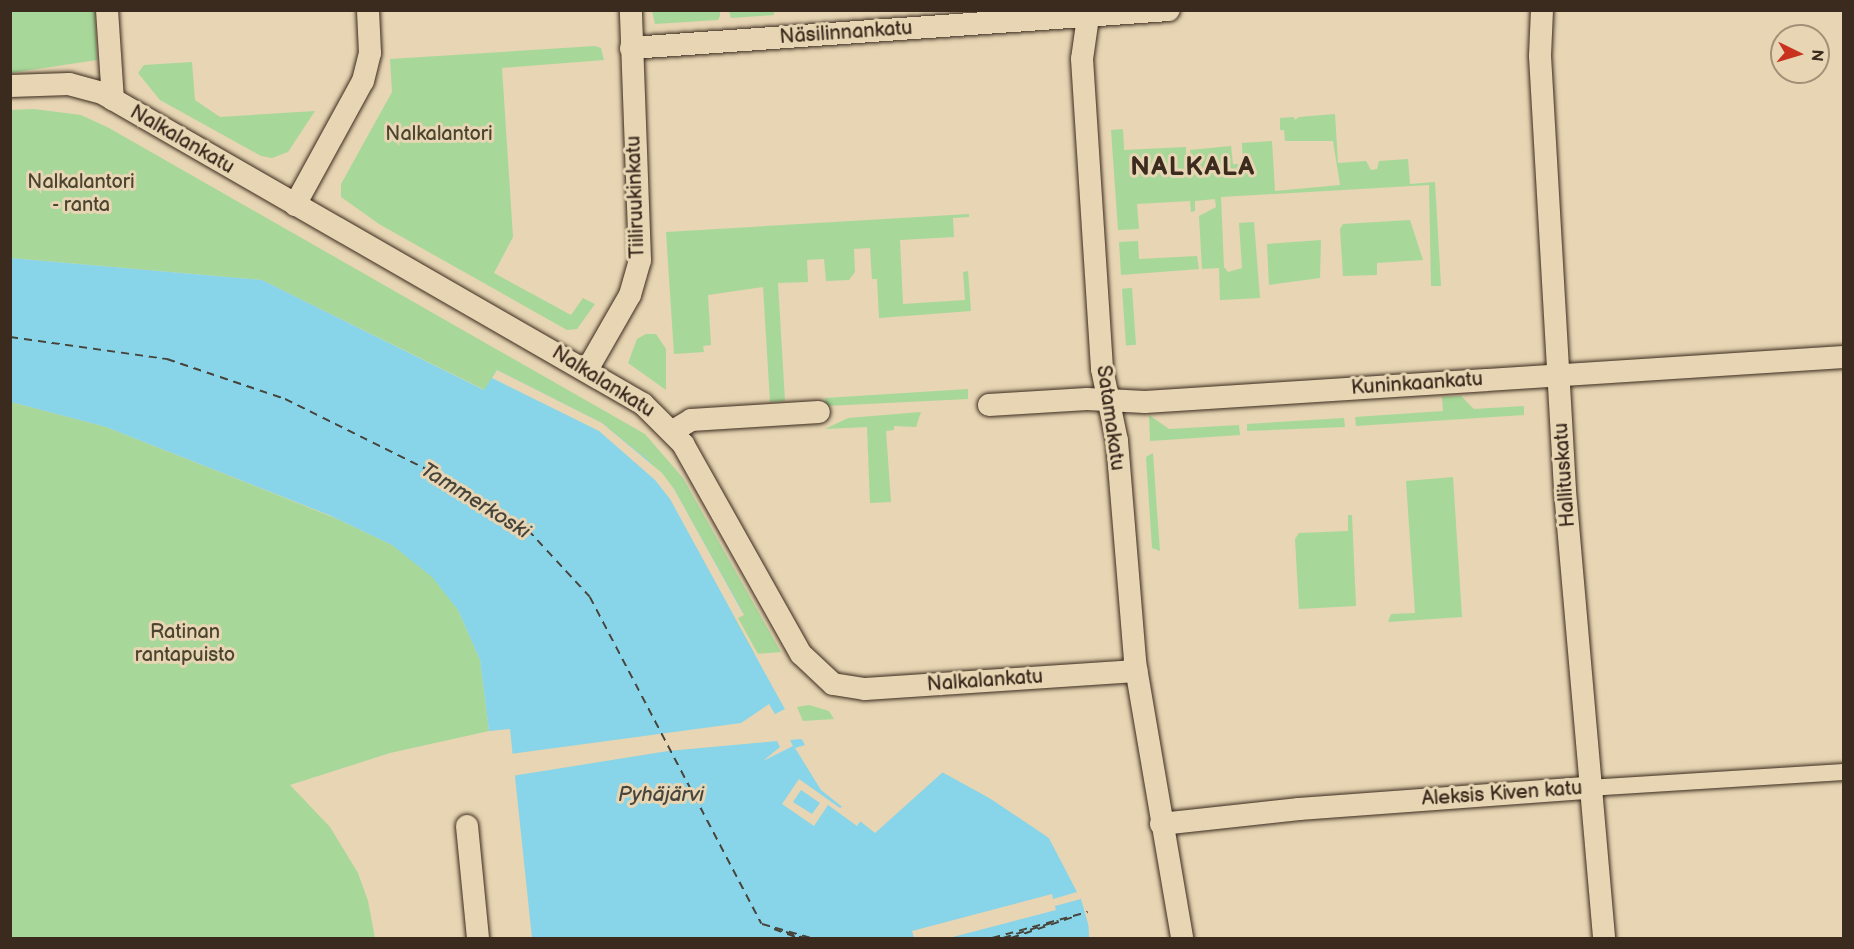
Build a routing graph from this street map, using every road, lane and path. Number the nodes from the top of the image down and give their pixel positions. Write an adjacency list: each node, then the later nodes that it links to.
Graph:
1 (107, 10): 9 (street, Nalkalankatu)
2 (368, 10): 10 (street)
3 (631, 10): 7 (street, Tiiliruukinkatu)
4 (1169, 10): 6 (street, Näsilinnankatu)
5 (1542, 10): 13 (street, Hallituskatu)
6 (1088, 14): 7 (street, Näsilinnankatu); 14 (street, Satamakatu)
7 (631, 48): 12 (street, Tiiliruukinkatu)
8 (10, 86): 9 (street)
9 (113, 100): 10 (street, Nalkalankatu)
10 (295, 205): 12 (street, Nalkalankatu)
11 (1844, 357): 13 (street, Kuninkaankatu)
12 (587, 370): 17 (street, Nalkalankatu)
13 (1558, 375): 14 (street, Kuninkaankatu); 20 (street, Hallituskatu)
14 (1108, 400): 15 (street, Kuninkaankatu); 18 (street, Satamakatu)
15 (989, 405)
16 (819, 412): 17 (street)
17 (673, 431): 18 (street, Nalkalankatu)
18 (1136, 671): 21 (street, Satamakatu)
19 (1844, 772): 20 (street, Aleksis Kiven katu)
20 (1588, 788): 21 (street, Aleksis Kiven katu); 25 (street, Hallituskatu)
21 (1161, 824): 24 (street, Satamakatu)
22 (467, 826): 23 (street)
23 (478, 939)
24 (1182, 939)
25 (1604, 939)

